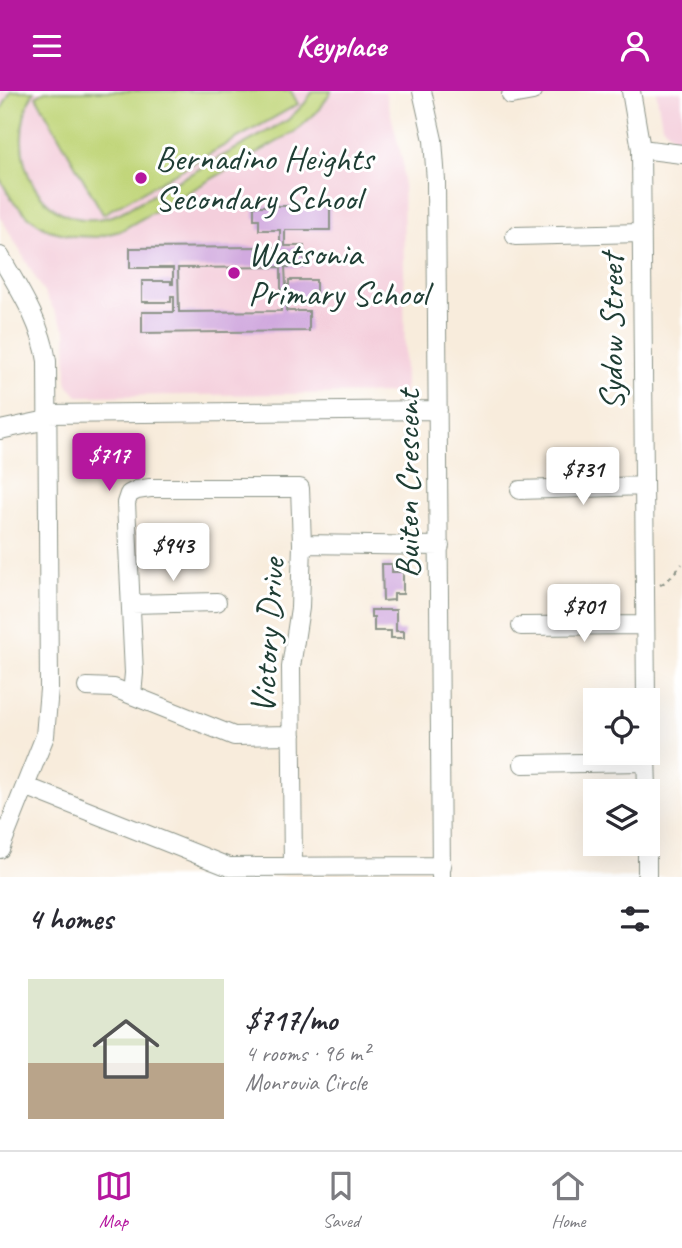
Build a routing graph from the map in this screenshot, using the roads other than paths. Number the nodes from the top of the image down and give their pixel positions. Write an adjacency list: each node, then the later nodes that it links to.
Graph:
1 (422, 91): 10 (street, Buiten Crescent)
2 (533, 91): 4 (street)
3 (631, 91): 5 (street, Sydow Street)
4 (511, 95)
5 (641, 149): 6 (street); 7 (street, Sydow Street)
6 (682, 154)
7 (642, 233): 8 (street); 13 (street, Sydow Street)
8 (514, 236)
9 (0, 255): 11 (street)
10 (438, 409): 11 (street); 16 (street, Buiten Crescent)
11 (47, 417): 12 (street); 27 (street)
12 (0, 430)
13 (644, 486): 14 (street); 19 (street, Sydow Street)
14 (520, 490)
15 (302, 544): 16 (street, Victory Drive); 18 (street); 24 (street, Victory Drive)
16 (440, 545): 32 (street, Buiten Crescent)
17 (217, 601): 18 (street)
18 (131, 604): 23 (street)
19 (645, 625): 20 (street); 22 (street, Sydow Street)
20 (522, 626)
21 (88, 687): 23 (street)
22 (646, 688)
23 (132, 695): 24 (street)
24 (292, 736): 30 (street, Victory Drive)
25 (583, 761): 26 (street)
26 (523, 764)
27 (25, 786): 28 (street); 31 (street)
28 (0, 849)
29 (647, 856): 33 (street)
30 (293, 867): 31 (street); 32 (street)
31 (212, 870)
32 (442, 872)
33 (648, 877)

